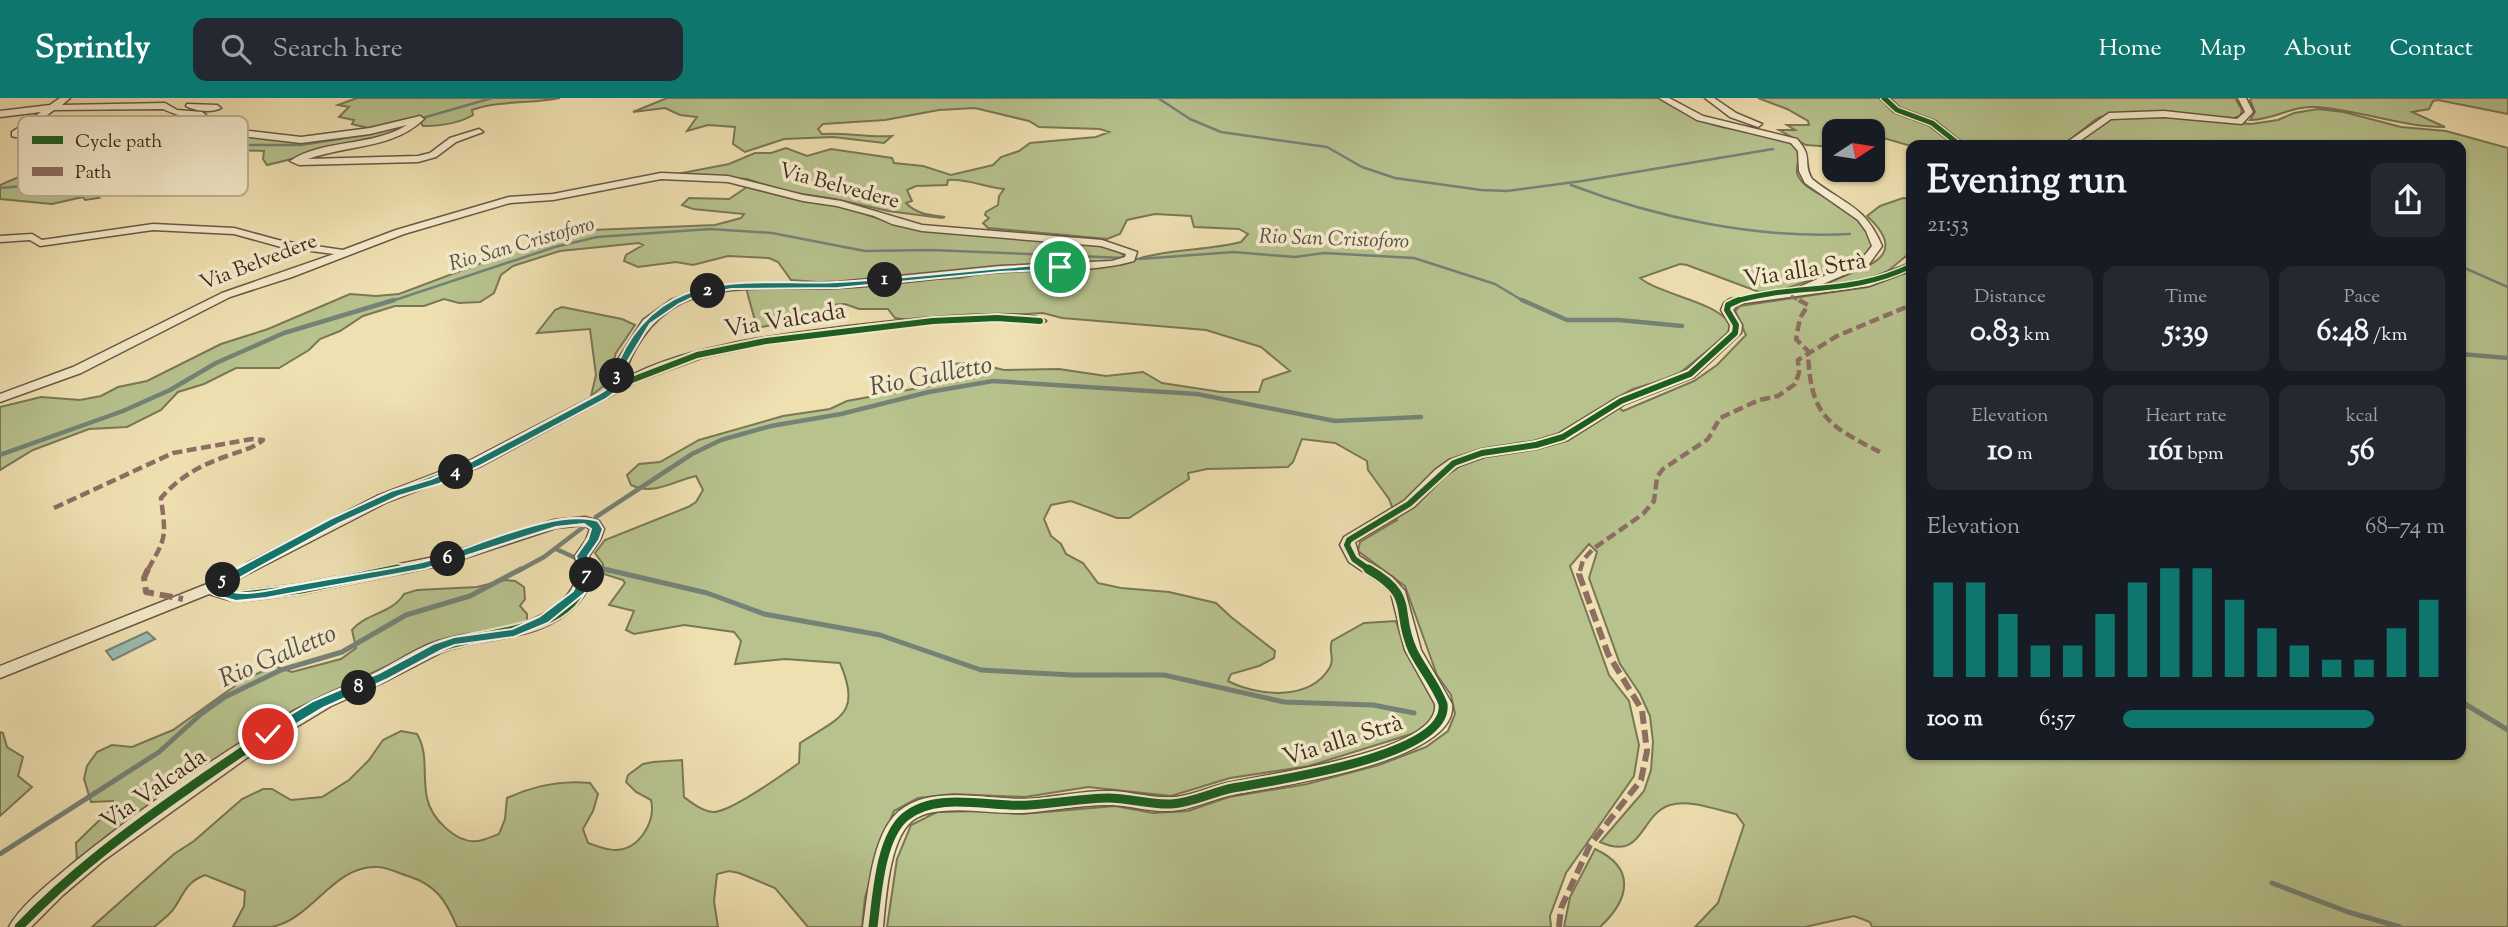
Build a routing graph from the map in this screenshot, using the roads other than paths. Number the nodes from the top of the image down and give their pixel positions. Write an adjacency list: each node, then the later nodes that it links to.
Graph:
1 (66, 98): 7 (street)
2 (1663, 98): 16 (street)
3 (1710, 98): 16 (street)
4 (1884, 98): 14 (street)
5 (2242, 98): 15 (street)
6 (164, 106): 7 (street); 8 (street); 10 (street)
7 (50, 108): 9 (street); 11 (street)
8 (217, 108)
9 (0, 114)
10 (202, 115)
11 (39, 116)
12 (479, 132): 13 (street)
13 (248, 134)
14 (1954, 140)
15 (2075, 140)
16 (1794, 141): 20 (street, Via alla Strà)
17 (0, 239): 18 (street)
18 (343, 252): 22 (street, Via Belvedere); 23 (street, Via Belvedere)
19 (1906, 268): 20 (street, Via alla Strà)
20 (1798, 292): 27 (street, Via alla Strà)
21 (1040, 321): 22 (street, Via Valcada)
22 (615, 388): 24 (street, Via Valcada)
23 (0, 398)
24 (212, 587): 25 (street, Via Valcada); 26 (street, Via Valcada)
25 (0, 672)
26 (19, 927)
27 (873, 927)

